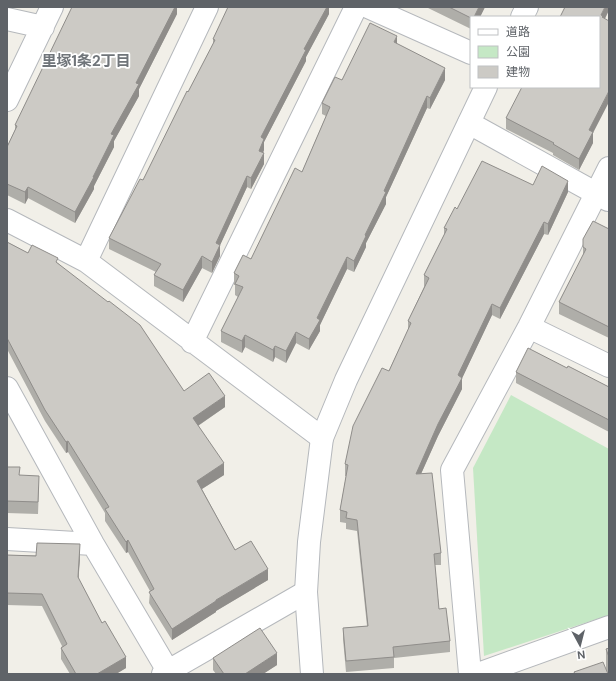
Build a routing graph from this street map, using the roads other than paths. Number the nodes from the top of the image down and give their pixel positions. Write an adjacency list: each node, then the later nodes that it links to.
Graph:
1 (52, 7): 8 (street)
2 (207, 7): 16 (street)
3 (356, 7): 18 (street)
4 (368, 7): 9 (street)
5 (527, 7): 6 (street)
6 (522, 16)
7 (7, 19): 8 (street)
8 (43, 27): 11 (street)
9 (470, 53)
10 (486, 88): 12 (street)
11 (7, 100)
12 (469, 123): 14 (street); 21 (street)
13 (609, 168): 14 (street)
14 (602, 196): 17 (street)
15 (7, 220): 16 (street)
16 (86, 261): 18 (street)
17 (529, 327): 19 (street); 28 (street)
18 (192, 342): 21 (street)
19 (609, 366)
20 (7, 388): 23 (street)
21 (322, 438): 24 (street)
22 (7, 539): 23 (street)
23 (93, 544): 26 (street)
24 (306, 592): 26 (street); 27 (street)
25 (609, 627): 29 (street)
26 (166, 673)
27 (312, 674)
28 (470, 674)
29 (478, 674)

